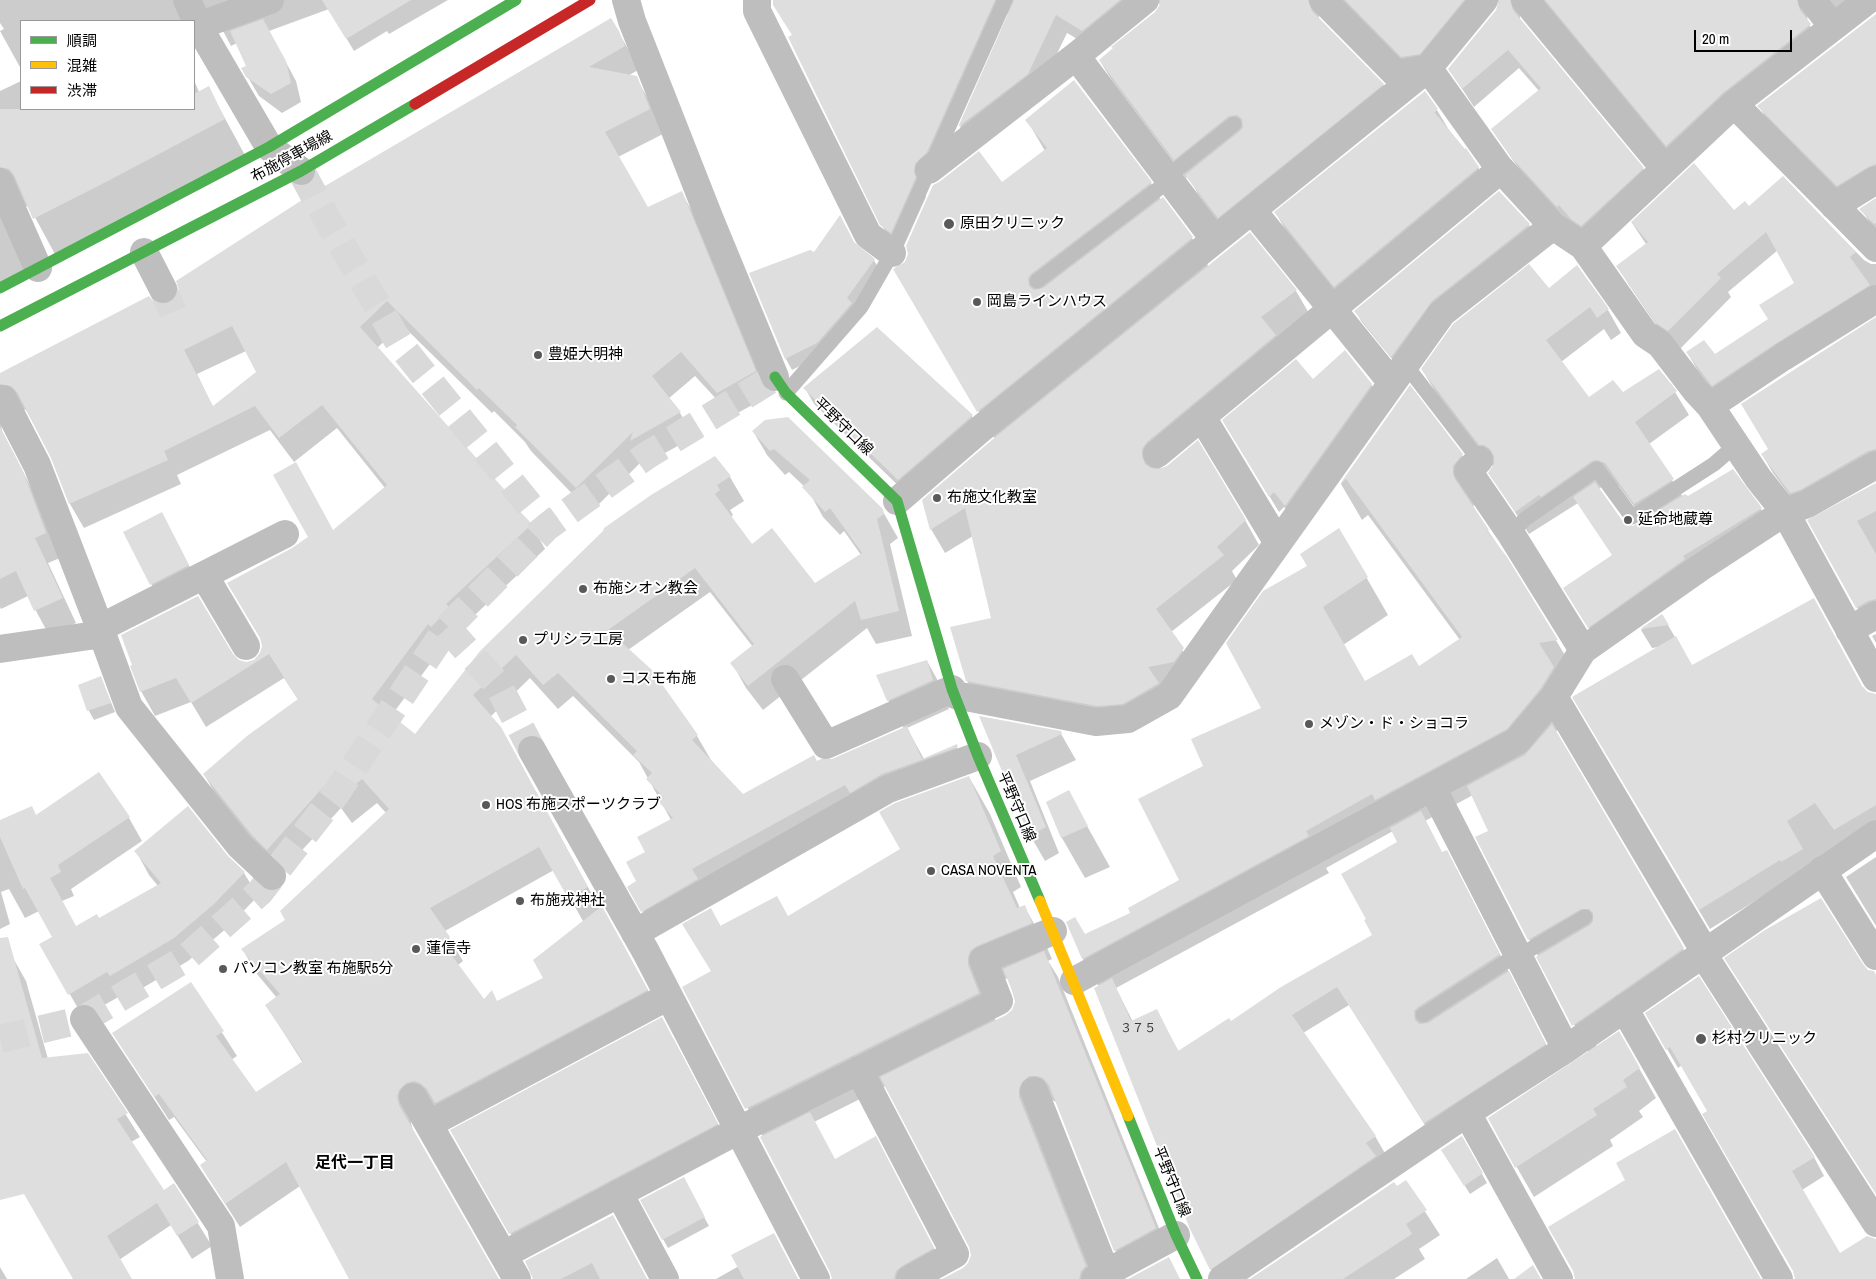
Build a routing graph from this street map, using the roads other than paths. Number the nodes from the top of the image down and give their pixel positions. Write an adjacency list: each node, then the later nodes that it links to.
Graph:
1 (187, 0): 14 (street)
2 (270, 0): 14 (street)
3 (516, 0): 20 (main road, 布施停車場線)
4 (590, 0): 24 (main road, 布施停車場線)
5 (626, 0): 44 (street)
6 (757, 0): 35 (street)
7 (1005, 0): 23 (lane)
8 (1145, 0): 16 (street)
9 (1323, 0): 17 (street)
10 (1484, 0): 17 (street)
11 (1525, 0): 22 (street)
12 (1812, 0): 15 (street)
13 (1868, 0): 15 (street)
14 (198, 26): 20 (street)
15 (1834, 27): 18 (street)
16 (1076, 56): 23 (street); 25 (street)
17 (1428, 68): 21 (street); 29 (street)
18 (1734, 104): 22 (street); 28 (street)
19 (1234, 124): 25 (lane)
20 (269, 147): 24 (street); 36 (main road, 布施停車場線)
21 (1498, 166): 30 (street); 41 (street)
22 (1665, 169): 32 (street)
23 (929, 170): 35 (lane)
24 (301, 171): 34 (main road, 布施停車場線)
25 (1168, 178): 31 (street); 37 (lane)
26 (1876, 180): 28 (street)
27 (0, 182): 36 (street)
28 (1834, 206): 33 (street)
29 (1252, 210): 31 (street); 41 (street)
30 (1553, 226): 32 (street); 43 (street)
31 (1215, 240): 52 (street)
32 (1583, 246): 46 (street)
33 (1876, 248)
34 (144, 252): 39 (street); 42 (main road, 布施停車場線)
35 (892, 253): 44 (lane)
36 (38, 268): 38 (main road, 布施停車場線)
37 (1037, 281)
38 (0, 288)
39 (163, 289)
40 (1876, 299): 46 (street)
41 (1333, 310): 43 (street); 47 (street)
42 (0, 326)
43 (1399, 373): 50 (lane); 56 (street)
44 (781, 385): 52 (main road, 平野守口線)
45 (3, 399): 60 (street)
46 (1710, 406): 48 (street)
47 (1202, 417): 49 (street); 56 (street)
48 (1736, 445): 53 (street); 55 (lane)
49 (1157, 454)
50 (1479, 460): 55 (street)
51 (1876, 465): 53 (street)
52 (897, 501): 66 (main road, 平野守口線)
53 (1785, 512): 59 (street); 63 (street)
54 (285, 534): 57 (street)
55 (1511, 534): 63 (street)
56 (1278, 543): 66 (street)
57 (204, 575): 60 (street); 61 (street)
58 (1876, 615): 59 (street)
59 (1849, 630): 65 (street)
60 (102, 631): 62 (street); 73 (street)
61 (246, 646)
62 (0, 649)
63 (1583, 650): 67 (street)
64 (785, 678): 66 (street)
65 (1876, 678)
66 (954, 692): 69 (main road, 平野守口線)
67 (1554, 696): 70 (street); 77 (street)
68 (532, 750): 76 (street)
69 (978, 756): 75 (main road, 平野守口線); 76 (street)
70 (1432, 787): 78 (street); 80 (street)
71 (1876, 834): 72 (street)
72 (1822, 870): 77 (street); 79 (street)
73 (272, 876)
74 (1584, 917): 78 (lane)
75 (1053, 931): 80 (main road, 平野守口線); 86 (street)
76 (635, 933): 81 (street)
77 (1704, 953): 82 (street); 93 (street)
78 (1518, 955): 83 (lane); 85 (street)
79 (1876, 956)
80 (1074, 980): 94 (main road, 平野守口線)
81 (669, 996): 90 (street); 91 (street)
82 (1624, 1008): 85 (street); 105 (street)
83 (1422, 1015)
84 (84, 1019): 97 (street)
85 (1566, 1049): 89 (street)
86 (859, 1070): 91 (street); 101 (street)
87 (1034, 1091): 96 (street)
88 (412, 1097): 90 (street)
89 (1466, 1113): 103 (street); 104 (street)
90 (429, 1124): 95 (street)
91 (739, 1130): 92 (street); 100 (street)
92 (619, 1193): 95 (street); 99 (street)
93 (1876, 1223)
94 (1176, 1235): 96 (street); 102 (main road, 平野守口線)
95 (505, 1254): 98 (street)
96 (1100, 1276)
97 (230, 1279)
98 (517, 1279)
99 (665, 1279)
100 (816, 1279)
101 (910, 1279)
102 (1197, 1279)
103 (1222, 1279)
104 (1560, 1279)
105 (1779, 1279)

